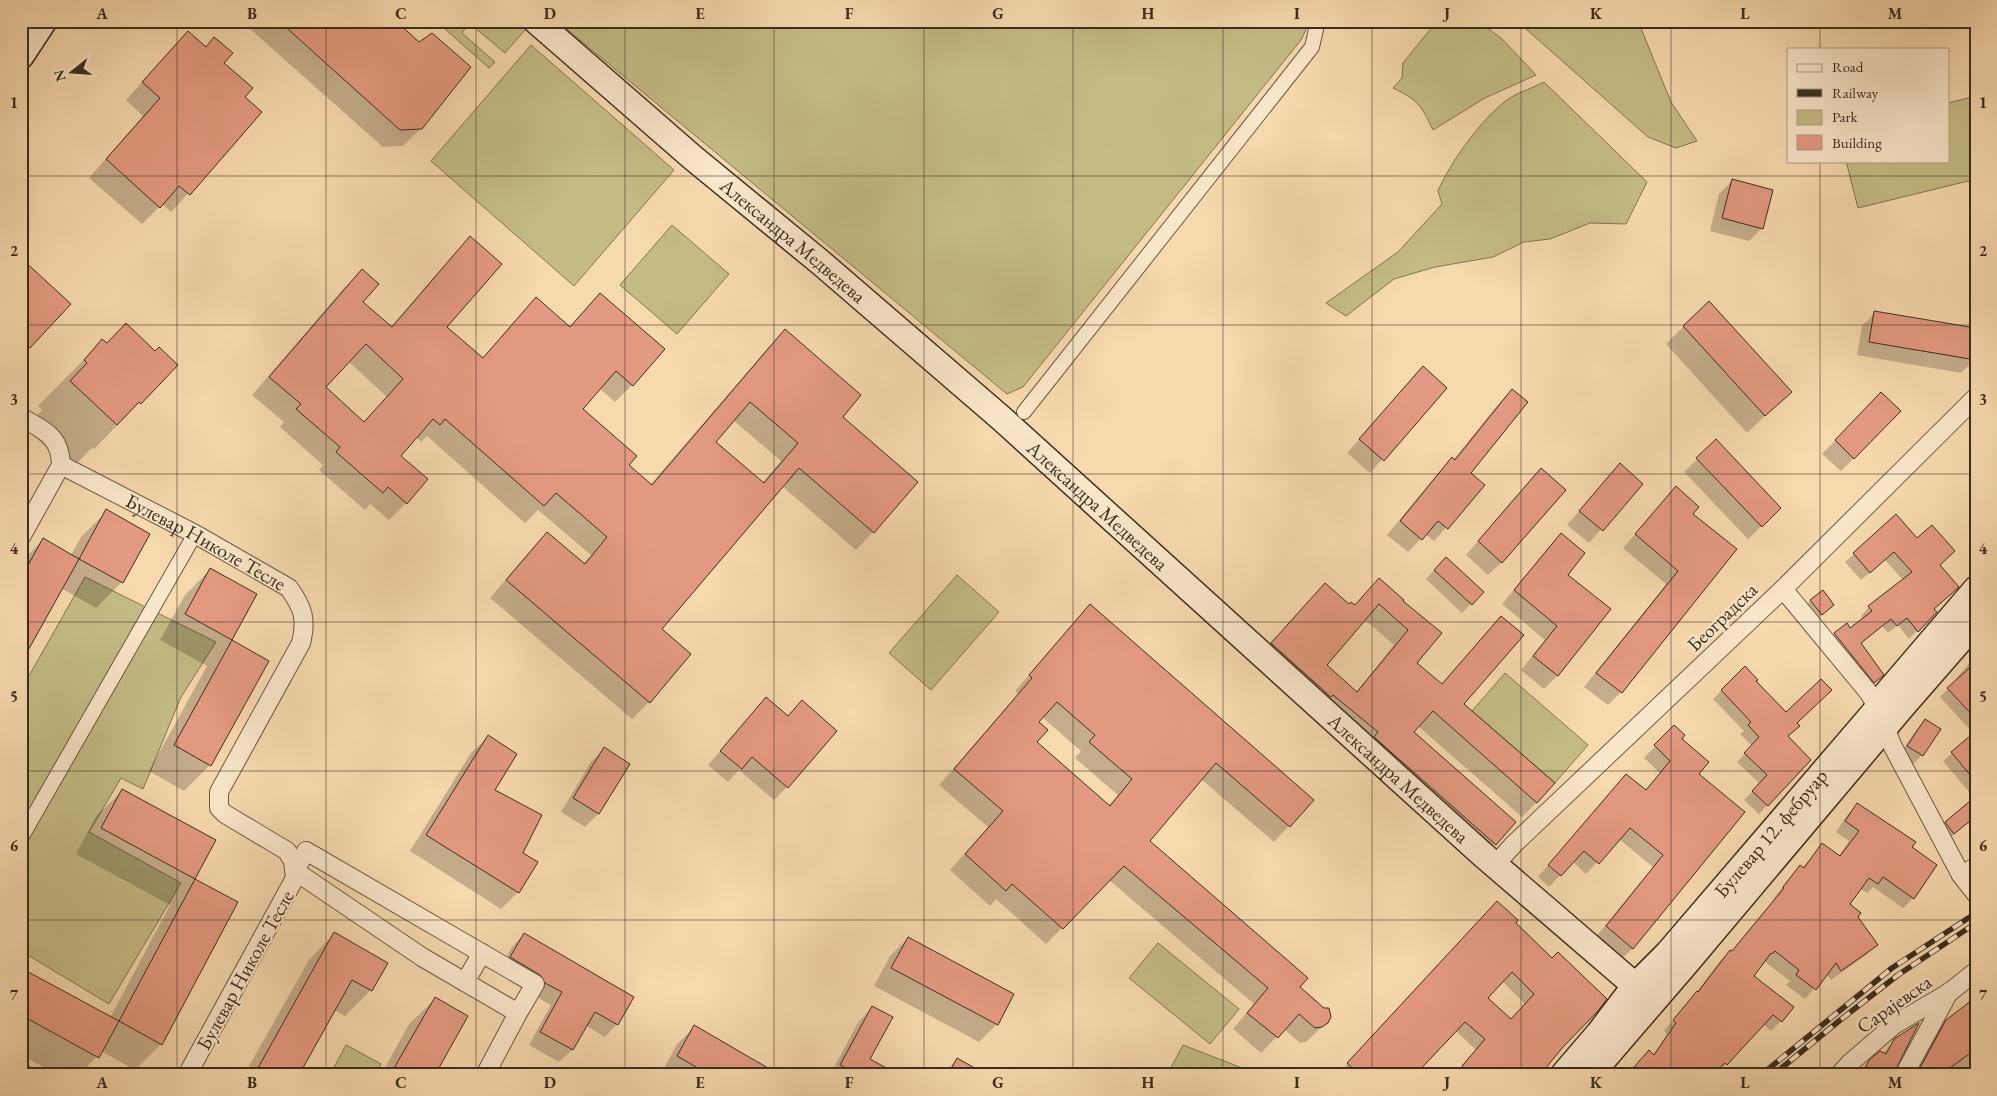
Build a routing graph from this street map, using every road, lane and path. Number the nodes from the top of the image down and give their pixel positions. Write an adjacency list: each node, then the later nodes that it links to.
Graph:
1 (44, 21): 4 (main road)
2 (536, 21): 16 (main road, Александра Медведева)
3 (1318, 21): 6 (street)
4 (21, 56)
5 (1976, 397): 11 (street, Београдска)
6 (1024, 412)
7 (21, 417): 8 (street)
8 (61, 465): 9 (street, Булевар Николе Тесле); 10 (street)
9 (195, 534): 15 (street); 17 (street, Булевар Николе Тесле)
10 (21, 537)
11 (1783, 589): 14 (street); 16 (street, Београдска)
12 (1976, 589): 14 (main road, Булевар 12. фебруар)
13 (1976, 622): 14 (main road, Булевар 12. фебруар)
14 (1882, 718): 18 (street); 24 (main road, Булевар 12. фебруар)
15 (21, 838)
16 (1495, 865): 24 (main road, Александра Медведева)
17 (295, 871): 20 (street); 22 (street); 28 (street, Булевар Николе Тесле)
18 (1969, 871): 19 (street)
19 (1976, 894)
20 (482, 953): 22 (street); 25 (street)
21 (1976, 970): 23 (street, Сарајевска)
22 (465, 982): 25 (street)
23 (1950, 992): 32 (street, Сарајевска); 33 (street)
24 (1644, 994): 30 (main road, Булевар 12. фебруар); 31 (main road, Булевар 12. фебруар)
25 (518, 1013): 29 (street)
26 (21, 1072): 27 (street)
27 (25, 1075)
28 (187, 1075)
29 (485, 1075)
30 (1564, 1075)
31 (1590, 1075)
32 (1839, 1075)
33 (1904, 1075)

